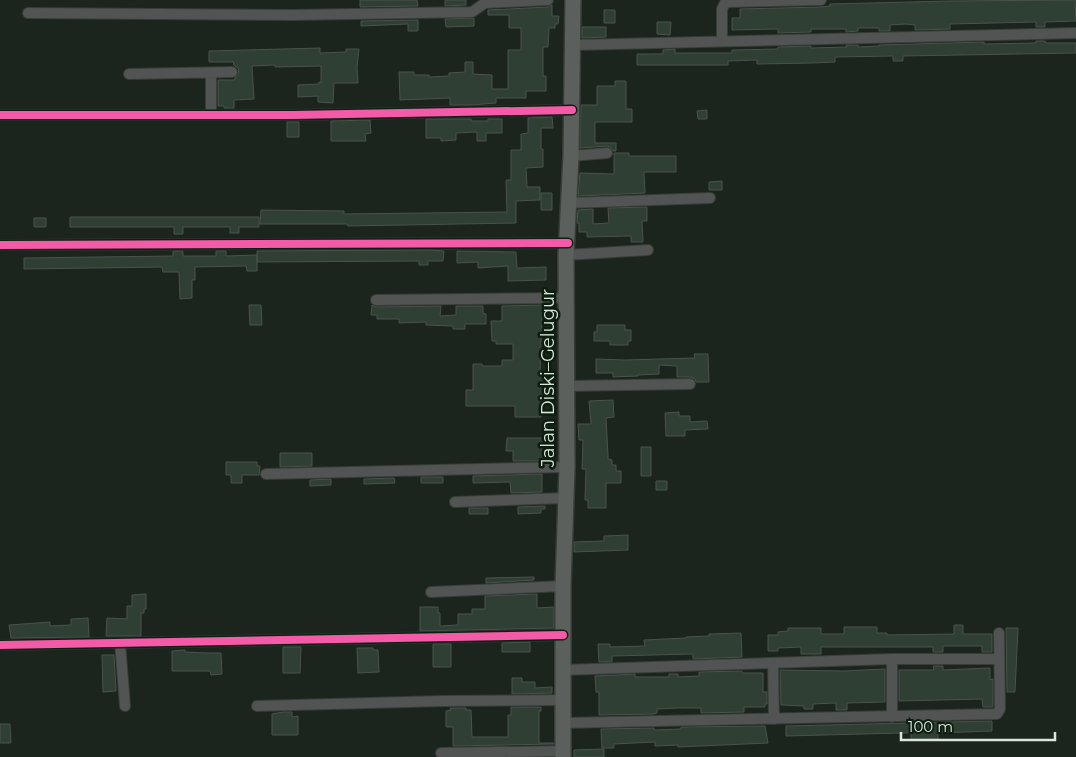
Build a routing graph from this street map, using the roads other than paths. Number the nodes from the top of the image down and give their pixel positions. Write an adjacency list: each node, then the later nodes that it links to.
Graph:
1 (548, 0): 4 (street)
2 (572, 0): 7 (main road, Jalan Diski–Gelugur)
3 (821, 0): 6 (street)
4 (28, 13)
5 (1076, 33): 6 (street)
6 (722, 40): 7 (street)
7 (573, 45): 11 (main road, Jalan Diski–Gelugur)
8 (232, 72): 9 (street)
9 (211, 73): 10 (street); 13 (street)
10 (129, 74)
11 (572, 110): 13 (street); 15 (main road, Jalan Diski–Gelugur)
12 (0, 115): 13 (street)
13 (211, 115)
14 (607, 153): 15 (street)
15 (571, 156): 17 (main road, Jalan Diski–Gelugur)
16 (710, 198): 17 (street)
17 (569, 203): 19 (main road, Jalan Diski–Gelugur)
18 (0, 246): 19 (street)
19 (567, 249): 20 (street); 21 (main road, Jalan Diski–Gelugur)
20 (648, 250)
21 (566, 298): 22 (street); 24 (main road, Jalan Diski–Gelugur)
22 (376, 300)
23 (690, 384): 24 (street)
24 (566, 386): 25 (main road, Jalan Diski–Gelugur)
25 (567, 467): 26 (street); 27 (main road, Jalan Diski–Gelugur)
26 (266, 474)
27 (565, 498): 28 (street); 29 (main road, Jalan Diski–Gelugur)
28 (455, 502)
29 (563, 586): 30 (street); 32 (main road, Jalan Diski–Gelugur)
30 (431, 592)
31 (999, 633): 36 (street)
32 (563, 635): 33 (street); 38 (main road, Jalan Diski–Gelugur)
33 (120, 643): 34 (street); 40 (street)
34 (0, 645)
35 (892, 659): 36 (street); 37 (street); 42 (street)
36 (999, 659): 42 (street)
37 (773, 663): 38 (street); 43 (street)
38 (563, 670): 39 (main road, Jalan Diski–Gelugur)
39 (563, 700): 41 (street); 44 (main road, Jalan Diski–Gelugur)
40 (124, 706)
41 (257, 706)
42 (892, 717): 43 (street)
43 (774, 719): 44 (street)
44 (564, 723): 46 (main road, Jalan Diski–Gelugur)
45 (441, 753): 46 (street)
46 (563, 754)

